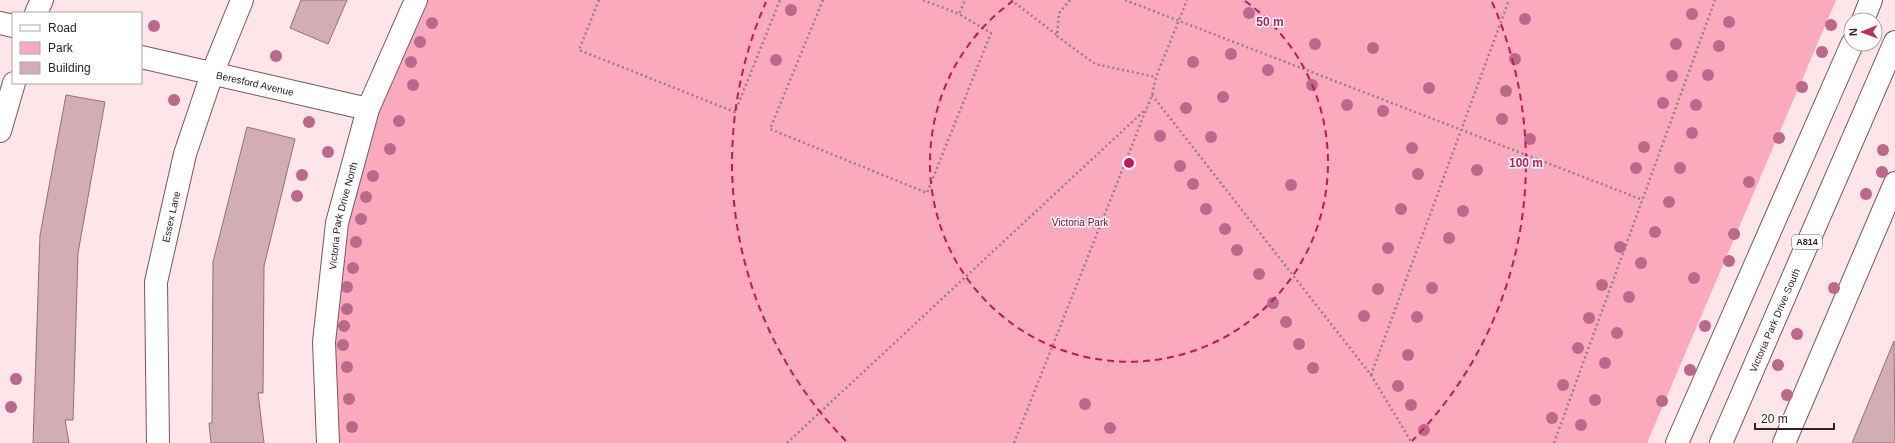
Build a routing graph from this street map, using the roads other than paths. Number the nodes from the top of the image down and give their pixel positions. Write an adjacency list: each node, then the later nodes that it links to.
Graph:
1 (42, 0): 5 (street)
2 (242, 0): 12 (street, Essex Lane)
3 (416, 0): 14 (street, Victoria Park Drive North)
4 (1871, 0): 6 (street)
5 (36, 12)
6 (1866, 12)
7 (0, 23): 8 (street)
8 (12, 26)
9 (1895, 42): 20 (street, Victoria Park Drive South / A814)
10 (1848, 52): 19 (street)
11 (142, 57): 12 (street, Beresford Avenue)
12 (212, 74): 14 (street, Beresford Avenue); 17 (street, Essex Lane)
13 (14, 84): 15 (street)
14 (368, 109): 18 (street, Victoria Park Drive North)
15 (0, 131)
16 (1895, 183): 21 (street)
17 (158, 443)
18 (328, 443)
19 (1677, 443)
20 (1721, 443)
21 (1784, 443)

